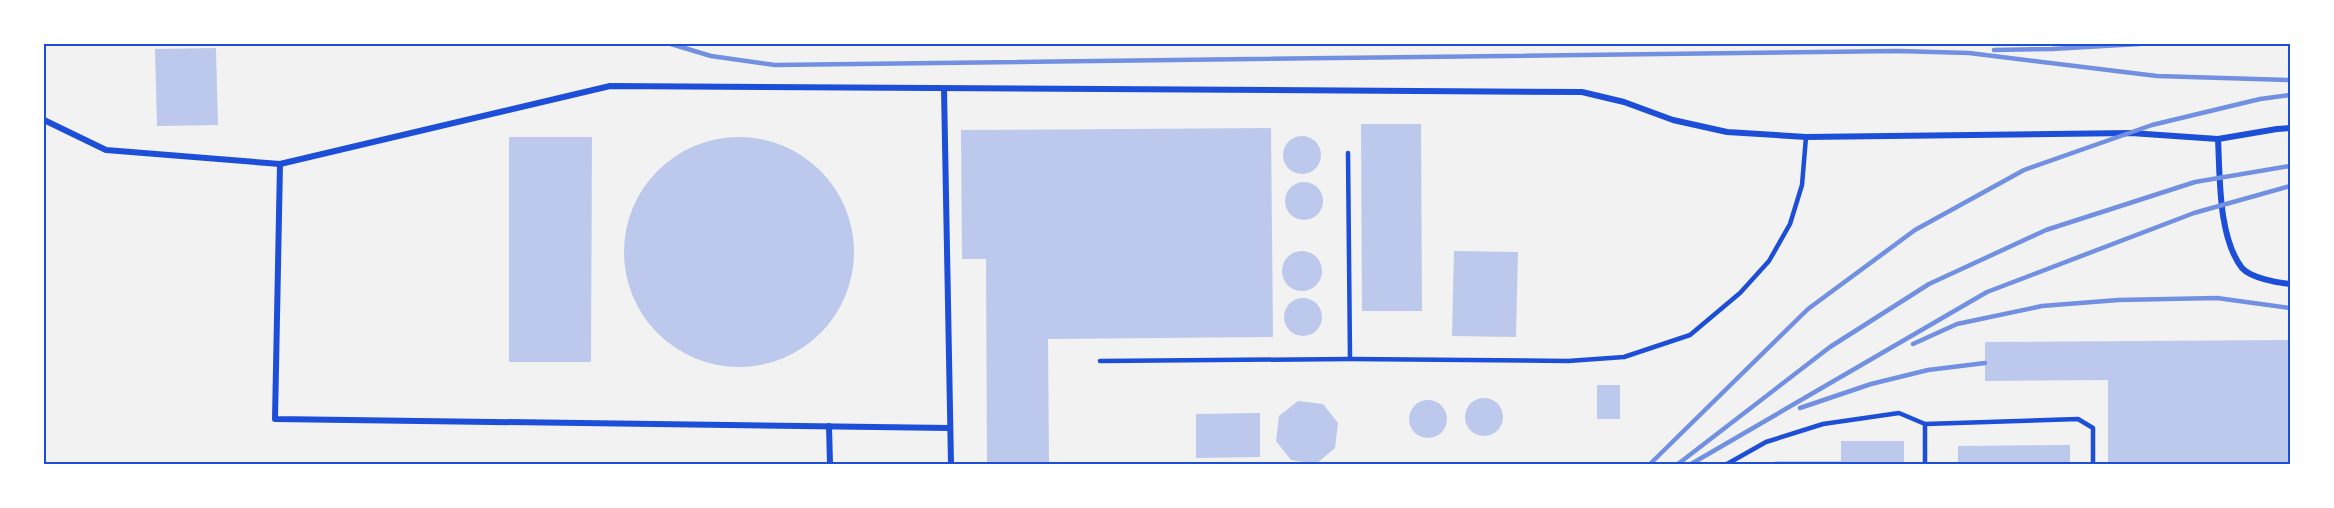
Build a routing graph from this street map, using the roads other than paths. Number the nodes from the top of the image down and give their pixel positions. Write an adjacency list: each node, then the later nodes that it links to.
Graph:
1 (944, 89): 4 (street); 7 (street); 13 (street)
2 (44, 120): 7 (street)
3 (2290, 128): 5 (street)
4 (1806, 137): 5 (street); 9 (lane)
5 (2218, 139): 8 (street)
6 (1348, 153): 9 (lane)
7 (280, 164): 12 (street)
8 (2290, 284)
9 (1350, 359): 10 (lane)
10 (1100, 361)
11 (1925, 424): 16 (lane); 17 (lane); 18 (lane)
12 (829, 426): 13 (street); 14 (street)
13 (950, 428): 15 (street)
14 (830, 465)
15 (951, 465)
16 (1727, 465)
17 (1925, 465)
18 (2093, 465)

